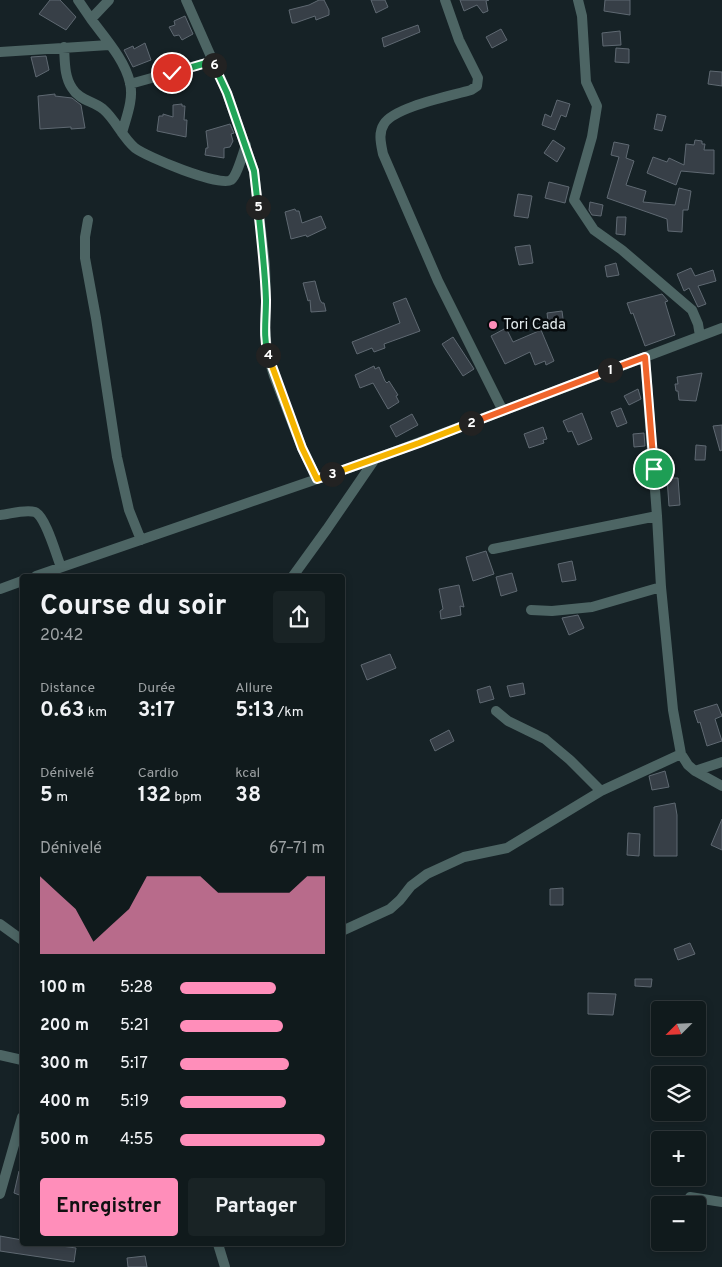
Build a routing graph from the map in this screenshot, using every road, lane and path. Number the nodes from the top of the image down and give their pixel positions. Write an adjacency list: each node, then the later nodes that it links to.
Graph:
1 (78, 0): 6 (street)
2 (109, 0): 6 (street)
3 (186, 0): 10 (street)
4 (445, 0): 18 (street)
5 (578, 0): 16 (street)
6 (91, 19): 7 (street)
7 (109, 44): 8 (street); 11 (street)
8 (64, 48): 9 (street); 12 (street)
9 (0, 52)
10 (213, 61): 11 (street); 13 (street)
11 (130, 84): 12 (street)
12 (122, 134): 13 (street)
13 (246, 145): 20 (street)
14 (88, 220): 23 (street)
15 (722, 328): 16 (street)
16 (700, 336): 17 (street)
17 (645, 357): 18 (street); 22 (street)
18 (503, 410): 19 (street)
19 (375, 460): 20 (street); 27 (street)
20 (317, 479): 23 (street)
21 (0, 515): 25 (street)
22 (657, 516): 24 (street); 29 (street)
23 (141, 540): 25 (street)
24 (493, 549)
25 (61, 567): 26 (street)
26 (42, 574)
27 (294, 574)
28 (20, 582): 30 (street)
29 (661, 587): 31 (street); 33 (street)
30 (0, 589)
31 (531, 610)
32 (496, 711): 37 (street)
33 (681, 754): 35 (street); 37 (street)
34 (722, 762): 35 (street)
35 (695, 771): 36 (street)
36 (722, 786)
37 (601, 791): 39 (street)
38 (0, 924): 40 (street)
39 (345, 930)
40 (20, 939)
41 (0, 1055): 42 (street)
42 (20, 1060)
43 (20, 1125): 44 (street)
44 (0, 1194)
45 (706, 1200): 46 (street)
46 (722, 1202)
47 (219, 1246): 48 (street)
48 (225, 1267)

